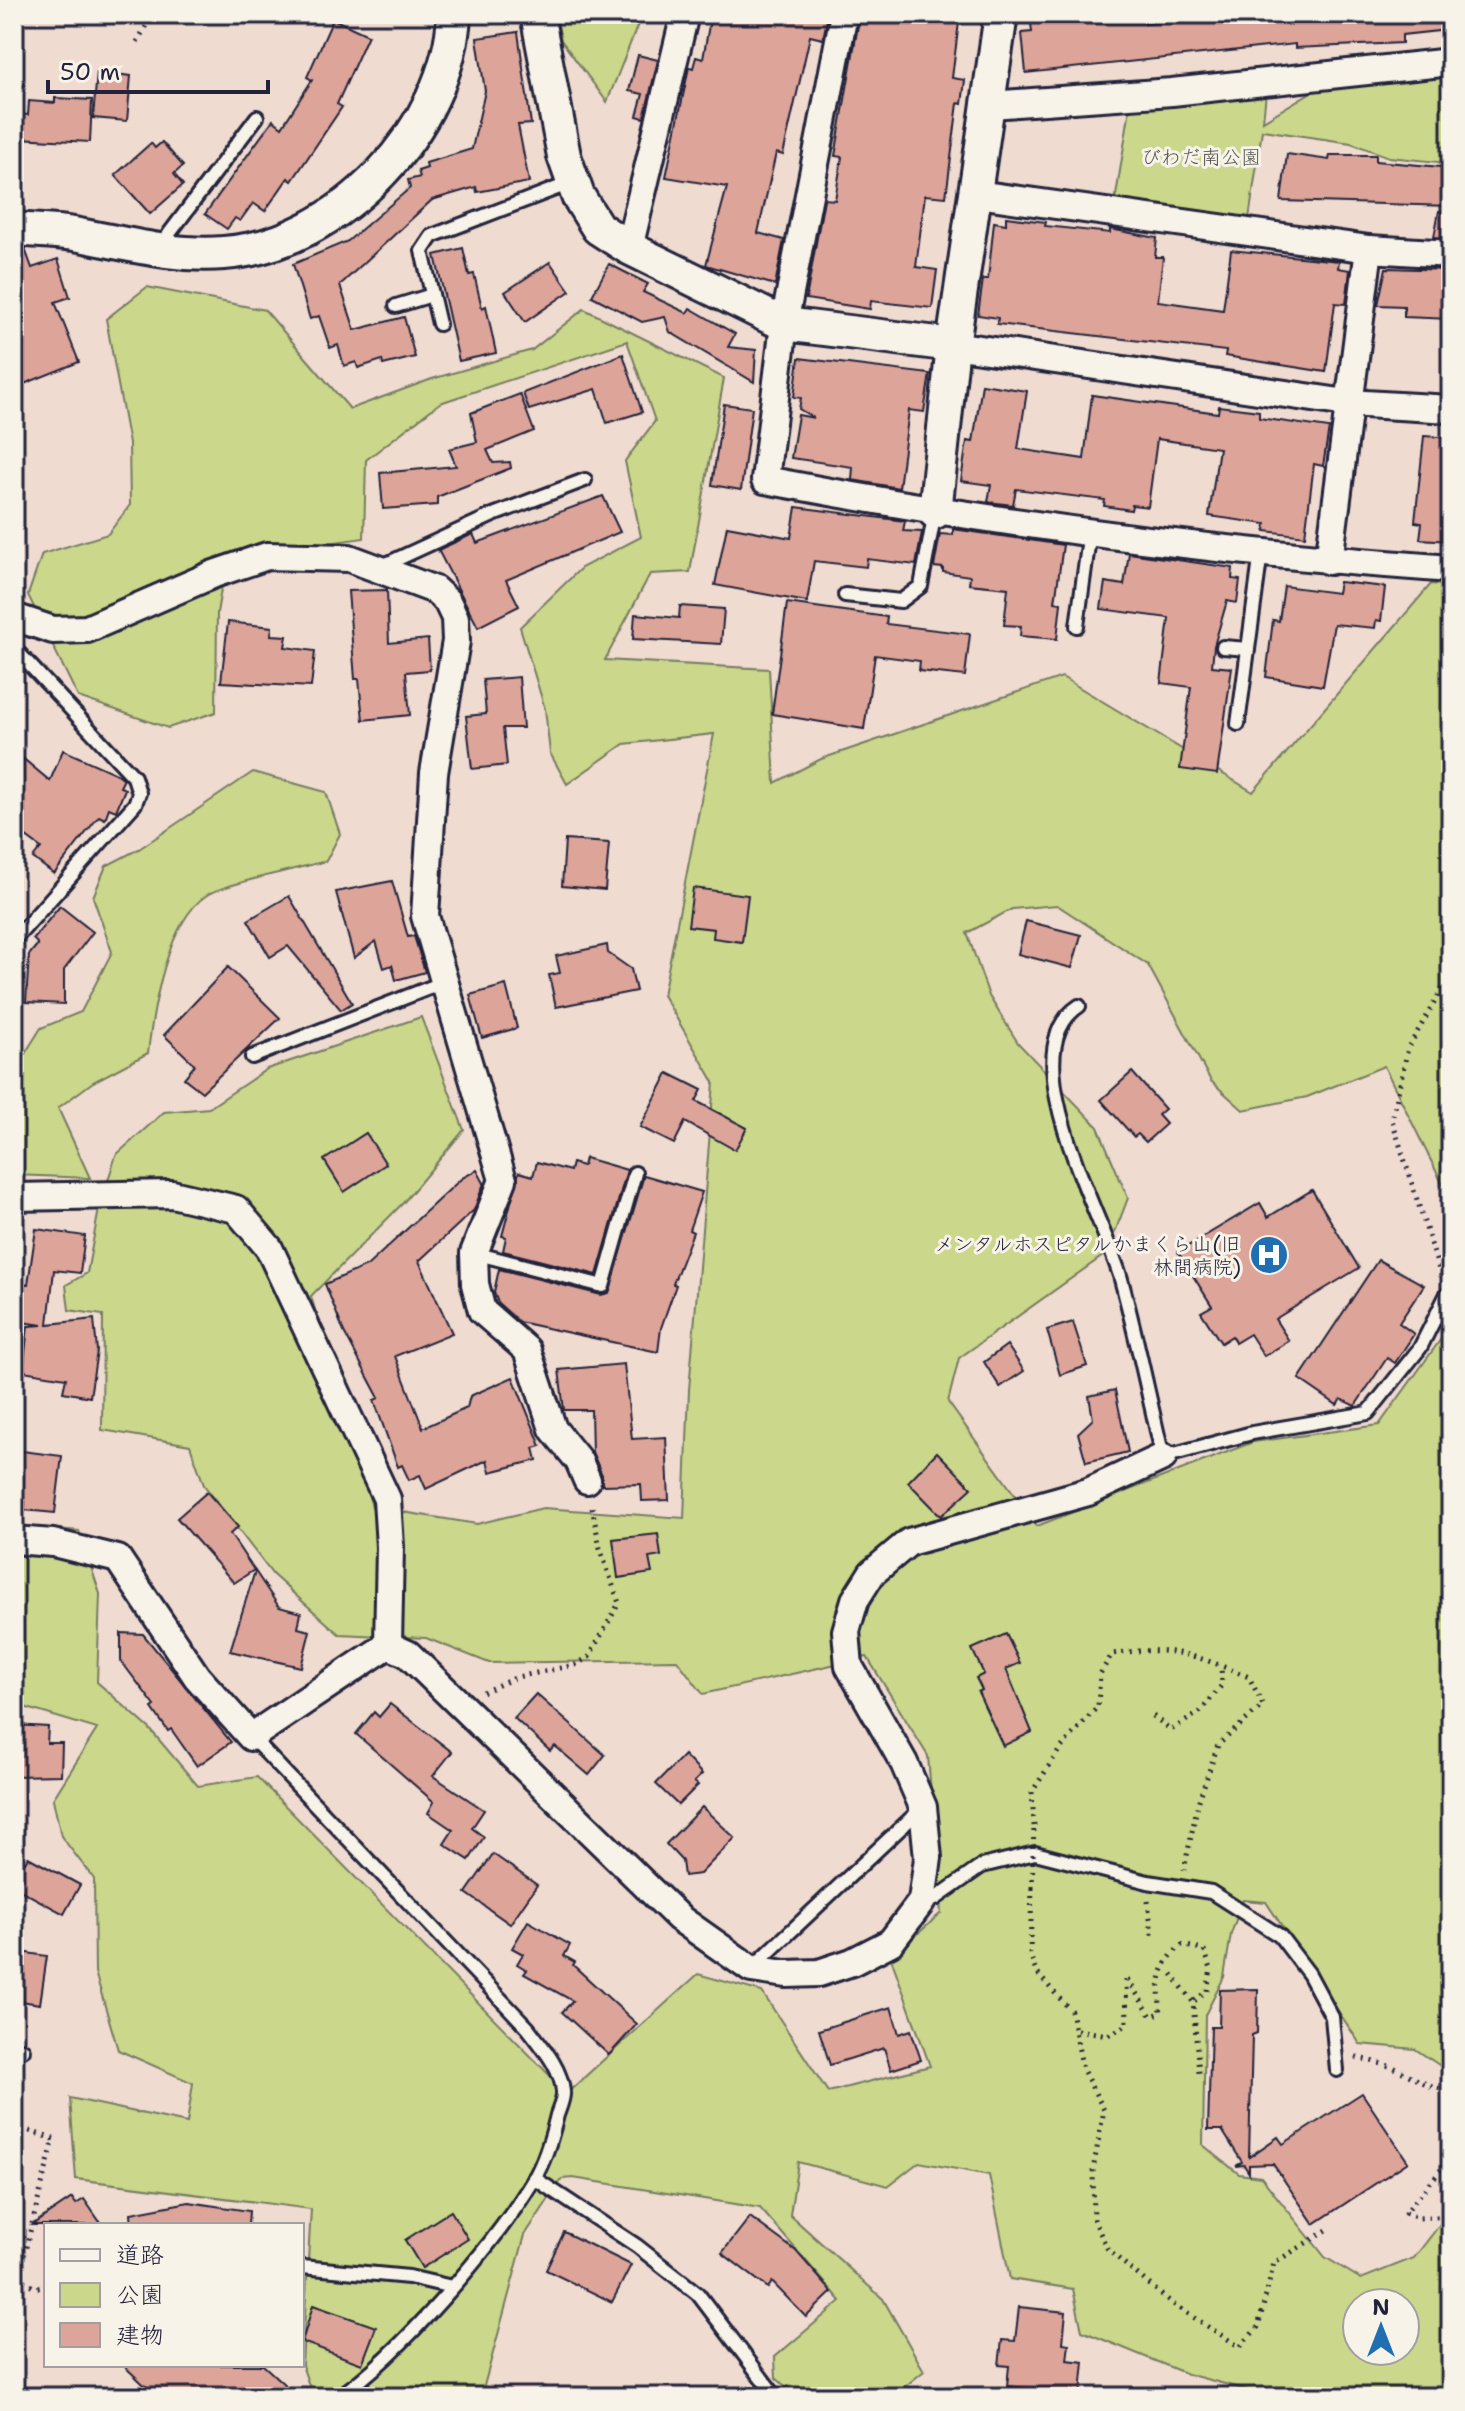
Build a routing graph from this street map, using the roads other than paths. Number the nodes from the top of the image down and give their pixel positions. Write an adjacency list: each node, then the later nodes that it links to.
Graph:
1 (454, 14): 14 (street)
2 (537, 14): 9 (street)
3 (685, 14): 12 (street)
4 (844, 14): 19 (street)
5 (1001, 14): 7 (street)
6 (1451, 62): 7 (street)
7 (990, 105): 10 (street)
8 (257, 117): 14 (lane)
9 (573, 182): 12 (street); 16 (lane)
10 (977, 194): 13 (street); 20 (street)
11 (14, 229): 14 (street)
12 (629, 248): 19 (street)
13 (1369, 249): 15 (street); 21 (street)
14 (162, 251)
15 (1451, 254)
16 (432, 295): 17 (lane); 18 (lane)
17 (396, 306)
18 (439, 324)
19 (784, 324): 20 (street); 24 (street)
20 (953, 345): 21 (street); 24 (street)
21 (1347, 403): 22 (street); 27 (street)
22 (1451, 409)
23 (585, 480): 28 (lane)
24 (935, 512): 25 (street); 30 (lane)
25 (1090, 531): 26 (street); 32 (lane)
26 (1261, 552): 27 (street); 35 (lane)
27 (1329, 561): 29 (street)
28 (380, 567): 31 (street); 38 (street)
29 (1451, 569)
30 (845, 595)
31 (14, 617)
32 (1077, 626)
33 (1223, 647): 35 (lane)
34 (14, 648): 37 (lane)
35 (1248, 649): 36 (lane)
36 (1238, 724)
37 (14, 940)
38 (447, 981): 40 (lane); 43 (street)
39 (1079, 1006): 45 (lane)
40 (252, 1057)
41 (635, 1173): 43 (lane)
42 (14, 1197): 48 (street)
43 (474, 1253): 46 (street)
44 (1447, 1294): 45 (lane)
45 (1163, 1457): 50 (street)
46 (587, 1480)
47 (14, 1540): 49 (street)
48 (388, 1645): 49 (street); 52 (street)
49 (251, 1737): 54 (lane)
50 (923, 1807): 51 (street); 52 (lane)
51 (922, 1901): 52 (street); 53 (lane)
52 (751, 1969)
53 (1337, 2070)
54 (534, 2178): 56 (lane); 58 (lane)
55 (304, 2267): 56 (lane)
56 (452, 2287): 57 (lane)
57 (338, 2397)
58 (776, 2397)

